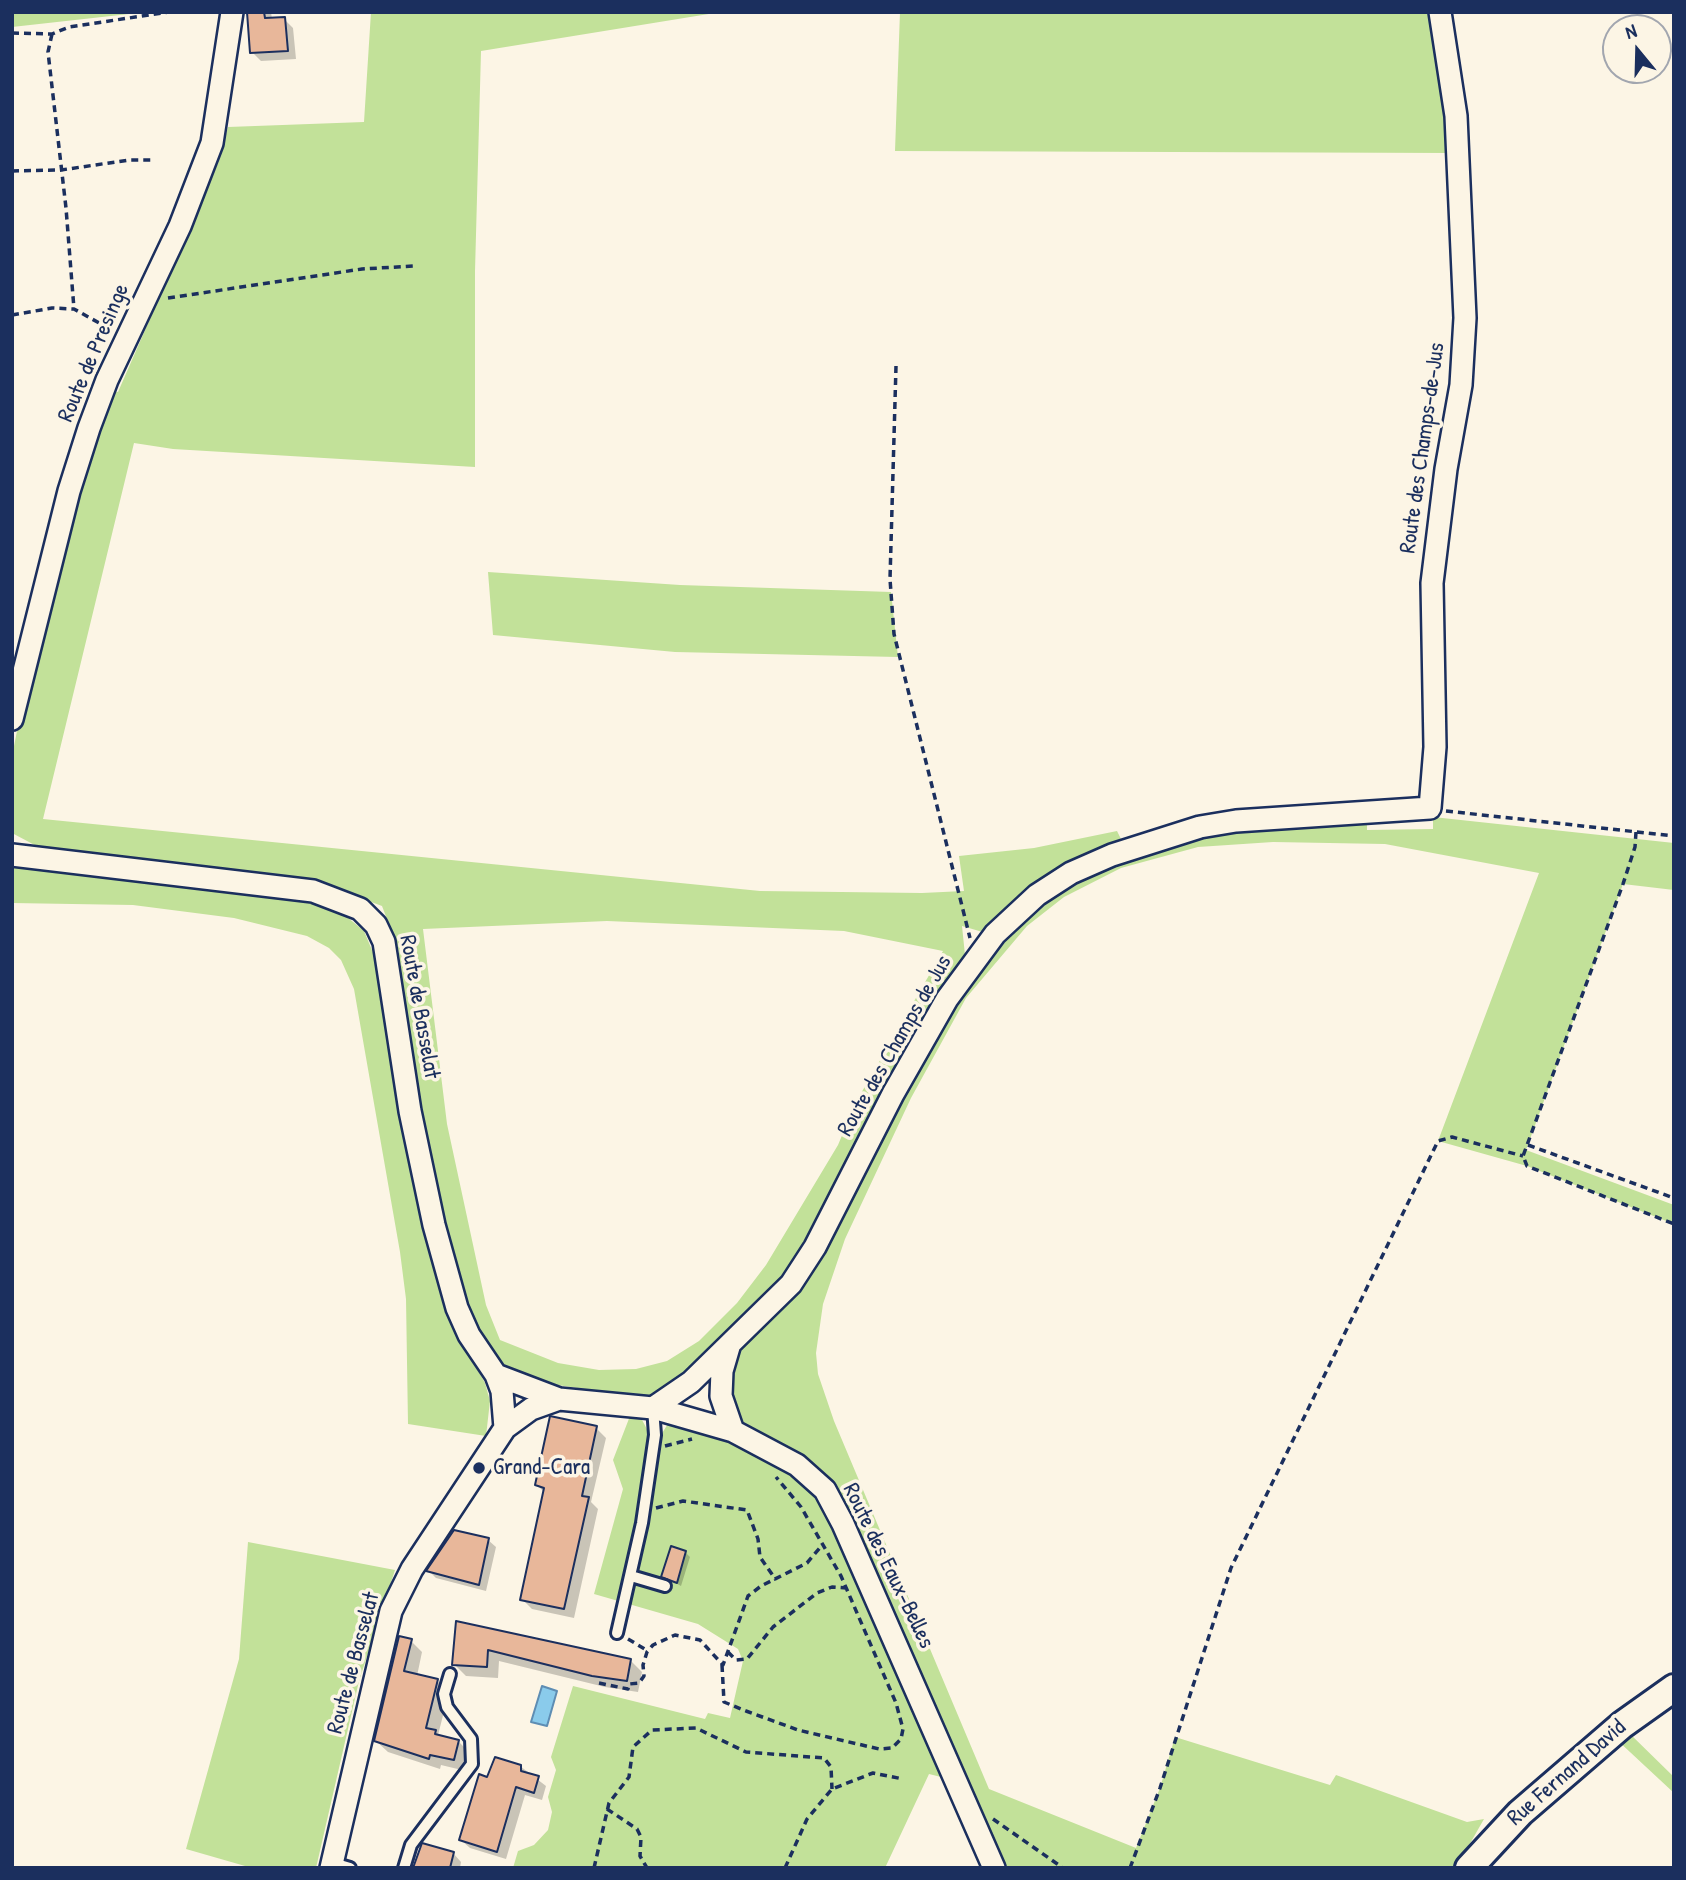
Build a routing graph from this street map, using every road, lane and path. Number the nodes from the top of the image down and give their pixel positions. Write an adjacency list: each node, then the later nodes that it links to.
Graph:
1 (169, 12): 5 (path)
2 (232, 12): 10 (street, Route de Presinge)
3 (1440, 12): 16 (street, Route des Champs-de-Jus)
4 (12, 33): 5 (path)
5 (52, 34): 7 (path)
6 (151, 160): 7 (path)
7 (61, 170): 8 (path); 11 (path)
8 (12, 171)
9 (414, 266): 10 (path)
10 (145, 301): 15 (street, Route de Presinge)
11 (74, 309): 12 (path); 13 (path)
12 (12, 315)
13 (111, 330)
14 (896, 366): 20 (path)
15 (12, 719)
16 (1430, 808): 17 (path); 20 (street, Route des Champs de Jus)
17 (1636, 832): 18 (path); 21 (path)
18 (1674, 836)
19 (12, 855): 26 (street, Route de Basselat)
20 (974, 961): 25 (street, Route des Champs de Jus)
21 (1528, 1145): 22 (path); 23 (path)
22 (1523, 1156): 24 (path); 58 (path)
23 (1674, 1198)
24 (1674, 1224)
25 (729, 1347): 28 (street, Route des Champs de Jus); 30 (street)
26 (496, 1375): 27 (street); 29 (street, Route de Basselat)
27 (559, 1399): 28 (street, Route des Eaux-Belles); 29 (street, Route des Eaux-Belles)
28 (653, 1408): 30 (street, Route des Eaux-Belles); 32 (lane)
29 (505, 1428): 51 (street, Route de Basselat)
30 (733, 1431): 49 (street, Route des Eaux-Belles)
31 (701, 1438): 32 (path)
32 (653, 1448): 34 (lane)
33 (775, 1476): 35 (path)
34 (644, 1506): 36 (lane); 37 (path)
35 (823, 1544): 37 (path); 39 (path)
36 (631, 1576): 38 (lane); 40 (lane)
37 (776, 1580): 42 (path)
38 (665, 1586)
39 (846, 1588): 42 (path); 43 (path)
40 (617, 1633): 41 (path)
41 (648, 1651): 43 (path); 45 (path)
42 (728, 1652): 43 (path)
43 (722, 1665)
44 (450, 1674): 52 (lane)
45 (599, 1683)
46 (1674, 1688): 59 (street, Rue Fernand David)
47 (903, 1779): 48 (path)
48 (832, 1789): 50 (path); 55 (path)
49 (966, 1800): 56 (street, Route des Eaux-Belles); 57 (path)
50 (607, 1809): 53 (path); 54 (path)
51 (338, 1866)
52 (404, 1868)
53 (594, 1868)
54 (647, 1868)
55 (785, 1868)
56 (995, 1868)
57 (1063, 1868)
58 (1130, 1868)
59 (1469, 1868)

